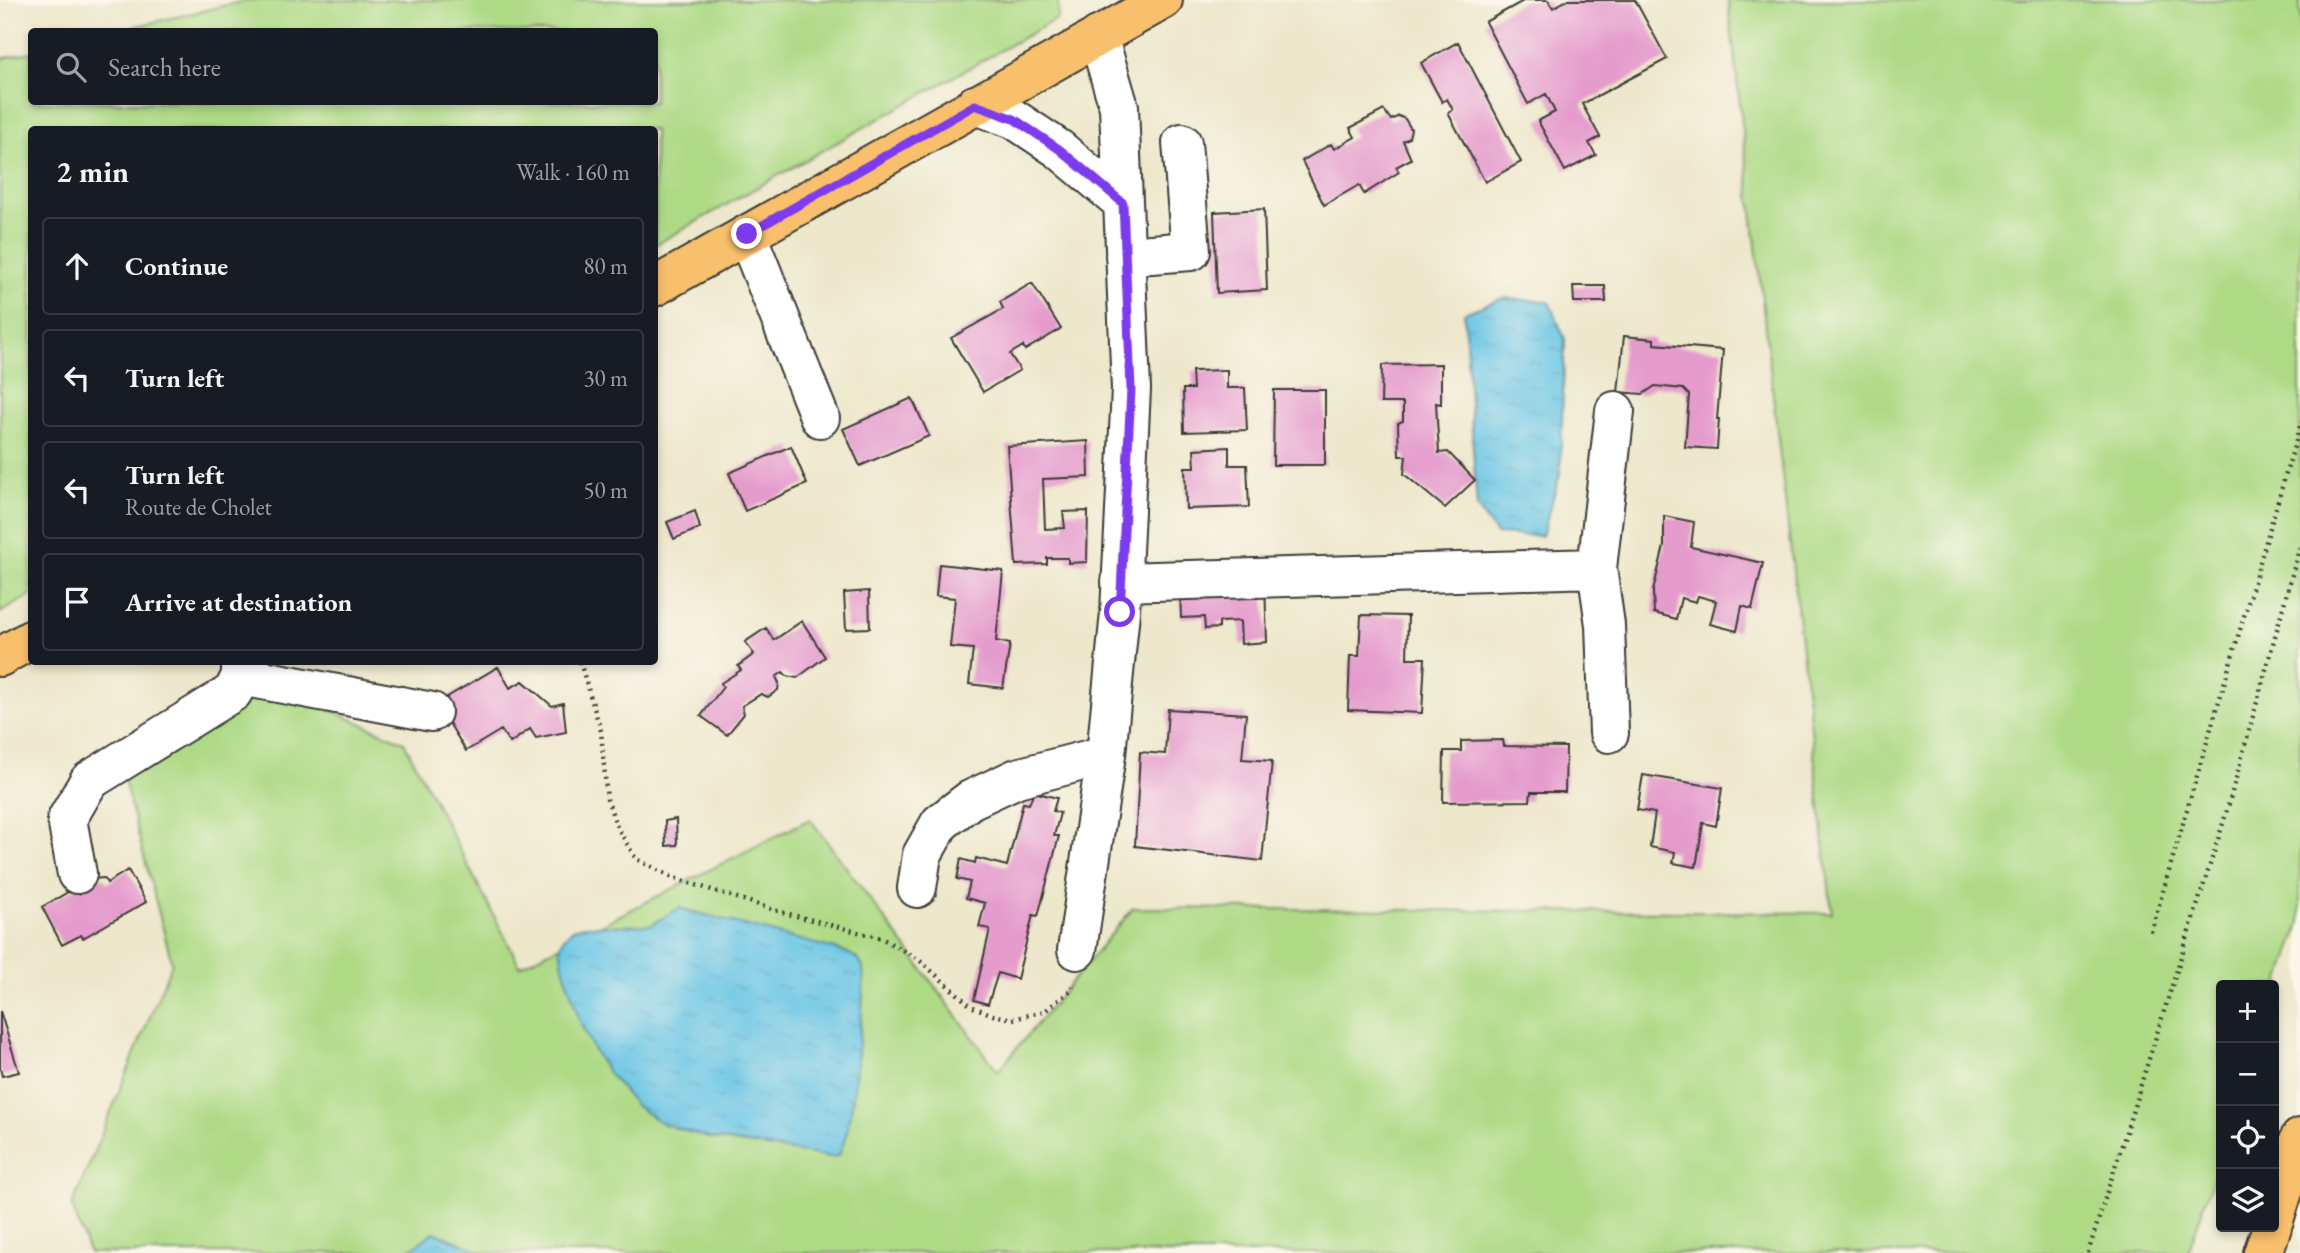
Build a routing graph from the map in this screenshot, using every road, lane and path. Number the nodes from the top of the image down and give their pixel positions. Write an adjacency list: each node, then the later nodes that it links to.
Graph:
1 (1163, 0): 2 (main road)
2 (1098, 36): 3 (main road); 5 (street)
3 (975, 105): 5 (street); 6 (main road)
4 (1182, 143): 7 (street)
5 (1123, 203): 7 (street)
6 (747, 234): 8 (main road); 10 (street)
7 (1125, 256): 14 (street)
8 (658, 285)
9 (1615, 411): 13 (street)
10 (820, 418)
11 (2300, 426): 24 (path)
12 (2300, 546): 29 (path)
13 (1597, 569): 14 (street); 20 (street)
14 (1121, 582): 21 (street)
15 (28, 641): 16 (main road)
16 (0, 657)
17 (581, 665): 25 (path)
18 (241, 669): 19 (street); 22 (street)
19 (432, 712)
20 (1609, 733)
21 (1106, 755): 23 (street); 25 (street)
22 (77, 874)
23 (917, 888)
24 (2151, 932)
25 (1077, 950)
26 (2300, 1138): 27 (main road)
27 (2279, 1204)
28 (2270, 1232): 30 (main road)
29 (2088, 1253)
30 (2263, 1253)

